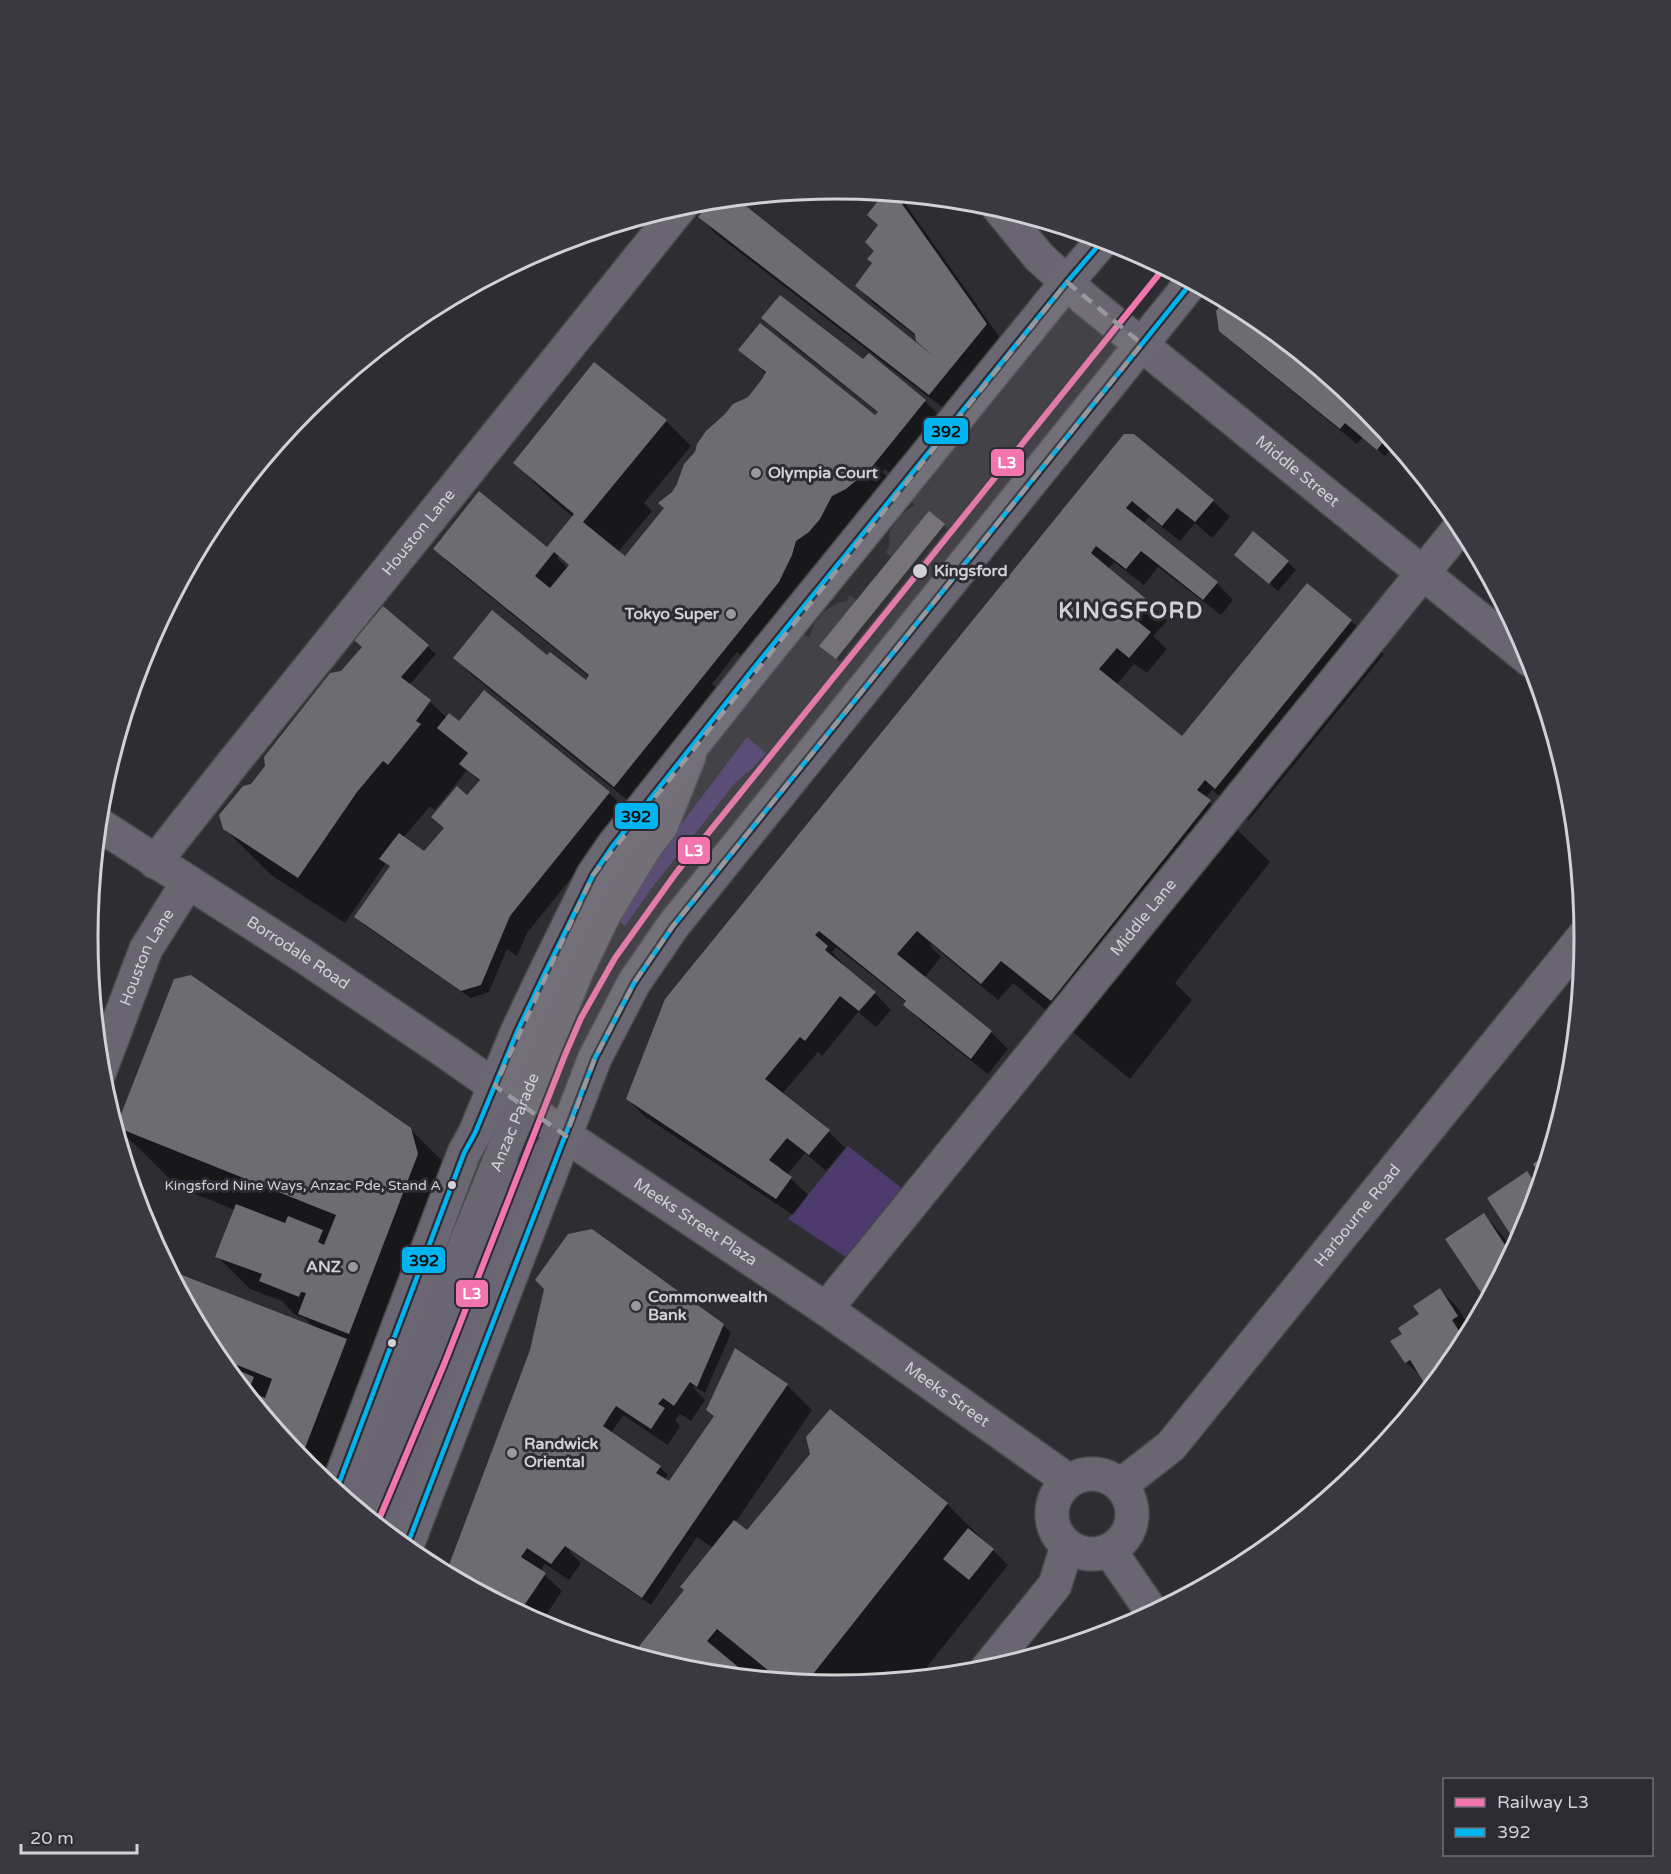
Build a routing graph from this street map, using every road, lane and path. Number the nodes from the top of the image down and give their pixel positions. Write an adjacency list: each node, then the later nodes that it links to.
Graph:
1 (672, 218): 12 (street, Houston Lane)
2 (1009, 220): 4 (street, Middle Street)
3 (1097, 247): 4 (main road, Anzac Parade)
4 (1067, 282): 6 (street, Middle Street); 10 (main road, Anzac Parade)
5 (1187, 288): 6 (main road, Anzac Parade)
6 (1142, 344): 8 (street, Middle Street); 18 (main road, Anzac Parade)
7 (1454, 535): 8 (street, Middle Lane)
8 (1423, 573): 9 (street, Middle Street); 19 (street, Middle Lane)
9 (1513, 646)
10 (692, 747): 16 (main road, Anzac Parade); 17 (street, Anzac Parade)
11 (106, 829): 12 (street, Borrodale Road)
12 (155, 862): 13 (street, Borrodale Road)
13 (188, 882): 15 (street, Houston Lane); 16 (street, Borrodale Road)
14 (1574, 949): 22 (street, Harbourne Road)
15 (107, 1052)
16 (495, 1086): 17 (street, Borrodale Road); 21 (main road, Anzac Parade)
17 (522, 1105): 18 (street, Meeks Street Plaza); 23 (street, Anzac Parade)
18 (566, 1136): 19 (street, Meeks Street Plaza); 24 (street, Anzac Parade); 25 (main road, Anzac Parade)
19 (826, 1309): 20 (street, Meeks Street)
20 (1069, 1480): 22 (street); 26 (street)
21 (339, 1483)
22 (1120, 1485): 27 (street)
23 (359, 1500)
24 (384, 1520)
25 (409, 1539)
26 (1067, 1546): 27 (street); 29 (street)
27 (1110, 1551): 28 (street)
28 (1148, 1606)
29 (998, 1657)

